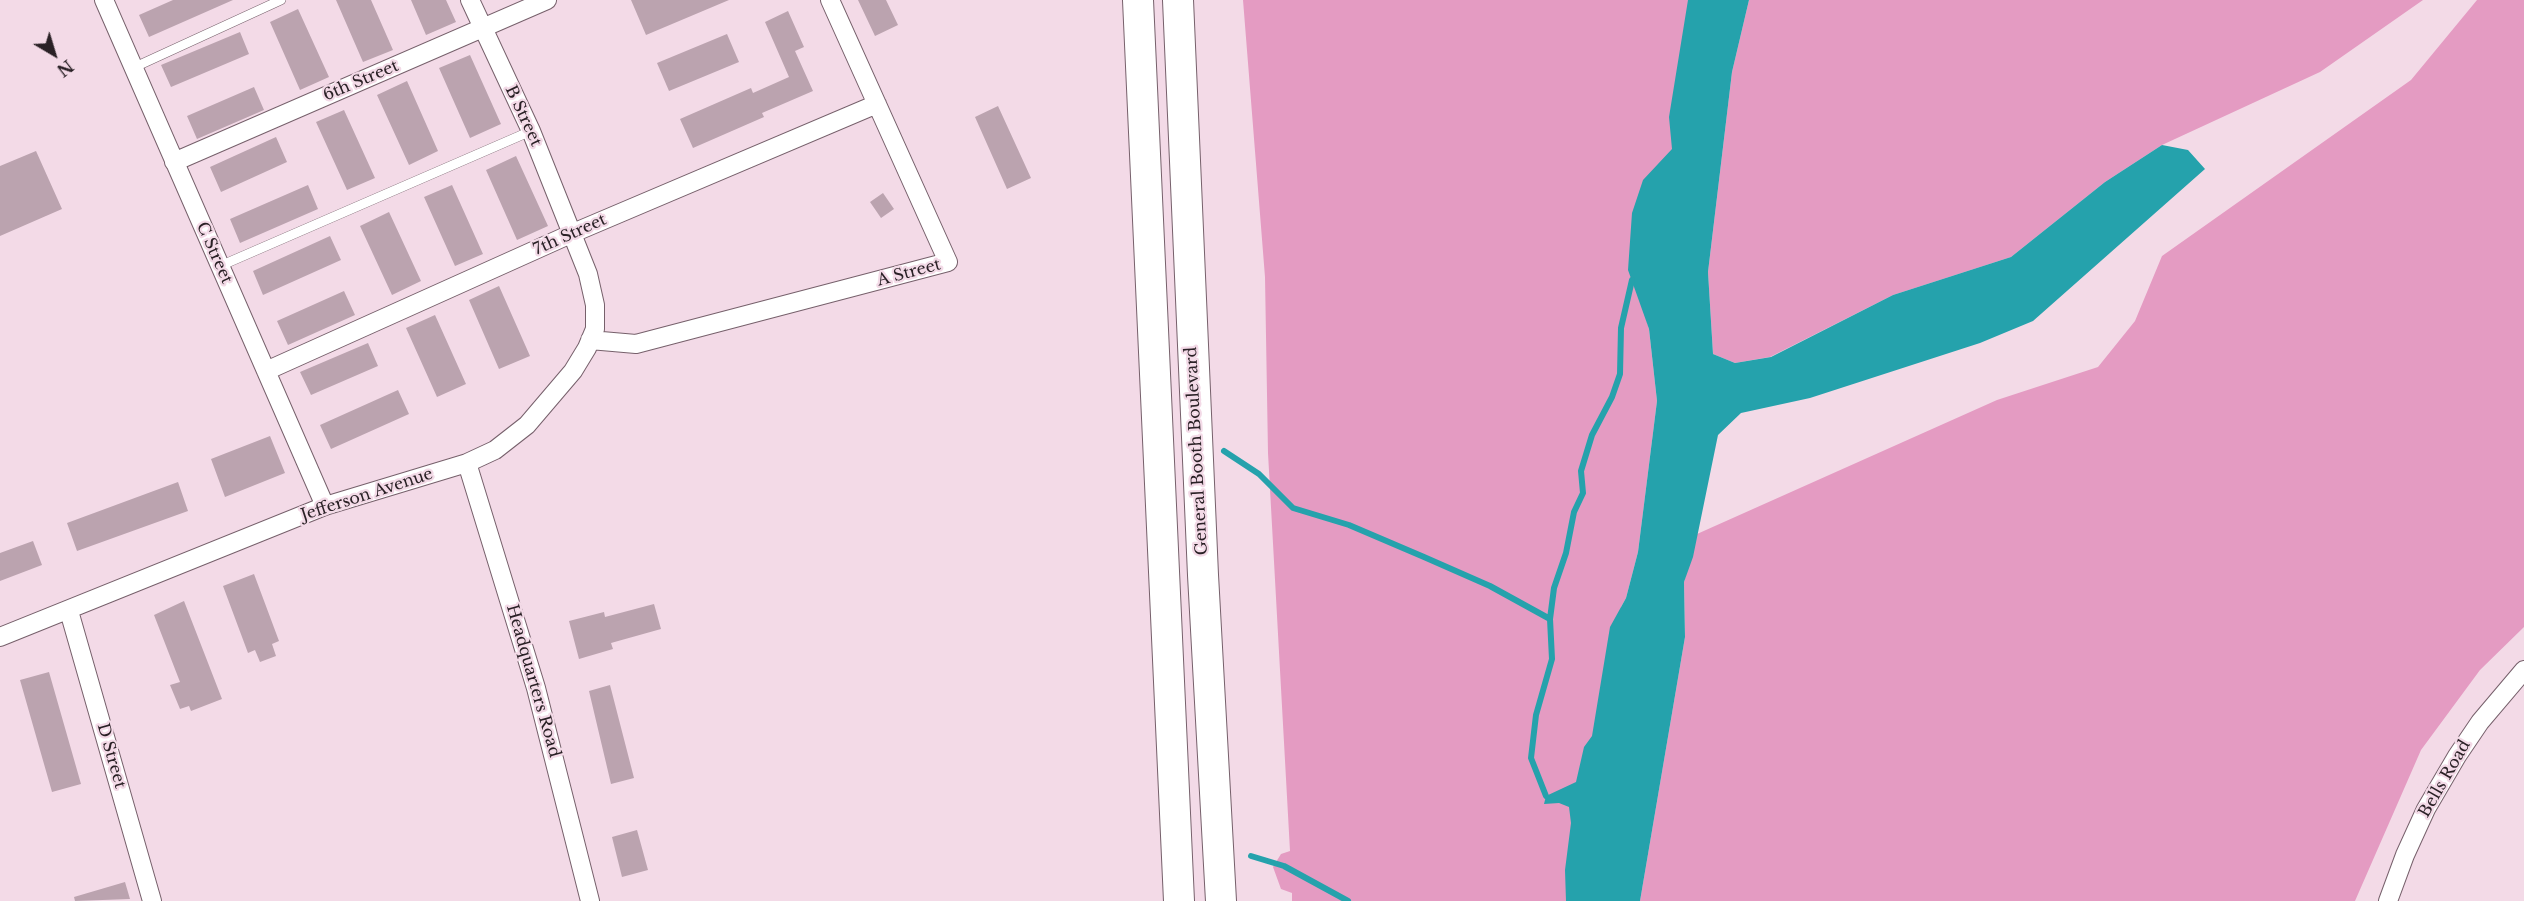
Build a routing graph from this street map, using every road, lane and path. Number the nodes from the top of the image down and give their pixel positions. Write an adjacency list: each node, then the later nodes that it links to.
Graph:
1 (104, 0): 9 (street, C Street)
2 (280, 0): 9 (lane)
3 (470, 0): 8 (street, B Street)
4 (547, 0): 8 (street, 6th Street)
5 (831, 0): 10 (street, A Street)
6 (1138, 0): 24 (highway)
7 (1178, 0): 25 (highway, General Booth Boulevard)
8 (482, 28): 11 (street, B Street); 12 (street, 6th Street)
9 (135, 68): 12 (street, C Street)
10 (877, 104): 13 (street, 7th Street); 15 (street, A Street)
11 (531, 131): 13 (street, B Street); 14 (lane)
12 (174, 162): 14 (street, C Street)
13 (573, 233): 15 (street, Jefferson Avenue); 16 (street, 7th Street)
14 (220, 266): 16 (street, C Street)
15 (590, 340): 17 (street, Jefferson Avenue)
16 (266, 371): 18 (street, C Street)
17 (467, 463): 18 (street, Jefferson Avenue); 23 (street, Headquarters Road)
18 (325, 506): 19 (street, Jefferson Avenue)
19 (69, 611): 20 (street, Jefferson Avenue); 22 (street, D Street)
20 (0, 638)
21 (2524, 670): 26 (street, Bells Road)
22 (152, 901)
23 (590, 901)
24 (1179, 901)
25 (1221, 901)
26 (2388, 901)

